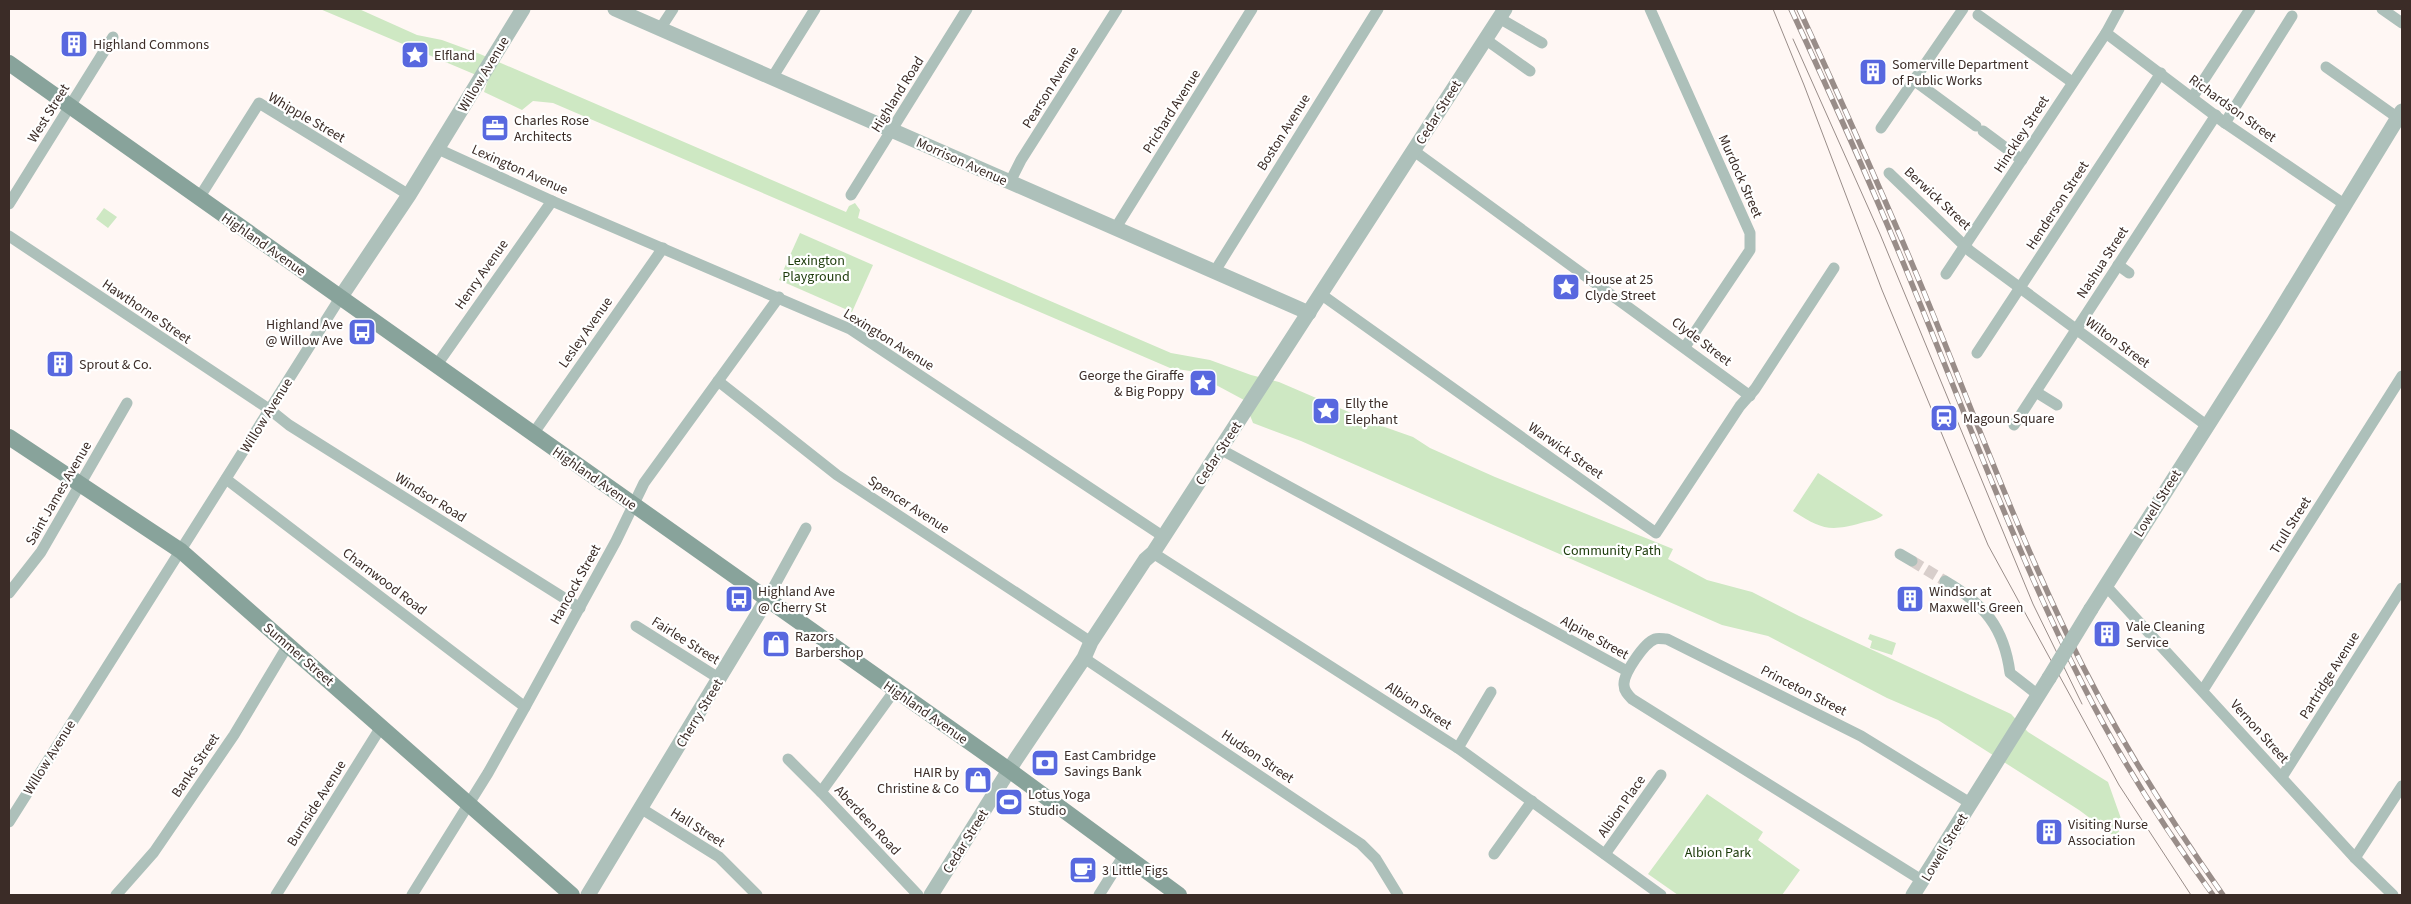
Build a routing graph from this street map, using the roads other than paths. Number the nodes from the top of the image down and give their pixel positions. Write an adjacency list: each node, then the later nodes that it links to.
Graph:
1 (523, 9): 37 (street, Willow Avenue)
2 (615, 9): 18 (street, Morrison Avenue)
3 (672, 9): 18 (street)
4 (815, 9): 27 (street)
5 (967, 9): 36 (street, Highland Road)
6 (1117, 9): 41 (street, Pearson Avenue)
7 (1252, 9): 48 (street, Prichard Avenue)
8 (1378, 9): 54 (street, Boston Avenue)
9 (1650, 9): 63 (street, Murdock Street)
10 (1963, 9): 28 (street)
11 (2119, 9): 19 (street, Hinckley Street)
12 (2250, 9): 30 (street)
13 (2382, 9): 17 (street)
14 (1502, 13): 21 (street, Cedar Street); 22 (street)
15 (1978, 16): 29 (street)
16 (2292, 16): 34 (street)
17 (2402, 23)
18 (660, 29): 27 (street, Morrison Avenue)
19 (2106, 33): 26 (street, Richardson Street); 29 (street, Hinckley Street)
20 (113, 37): 31 (street, West Street)
21 (1485, 39): 25 (street); 38 (street, Cedar Street)
22 (1542, 43)
23 (9, 63): 31 (main road, Highland Avenue)
24 (2326, 67): 32 (street)
25 (1530, 71)
26 (2161, 73): 30 (street, Richardson Street); 57 (street, Henderson Street)
27 (772, 78): 36 (street, Morrison Avenue)
28 (1914, 81): 35 (street); 39 (street)
29 (2072, 82): 39 (street, Hinckley Street)
30 (2192, 98): 33 (street, Richardson Street)
31 (70, 107): 44 (main road, Highland Avenue); 46 (street, West Street)
32 (2400, 114): 47 (street, Lowell Street)
33 (2216, 115): 34 (street, Richardson Street); 52 (street, Nashua Street)
34 (2225, 123): 47 (street, Richardson Street)
35 (1881, 128)
36 (892, 130): 41 (street, Morrison Avenue); 43 (street, Highland Road)
37 (438, 149): 42 (street, Willow Avenue); 45 (street, Lexington Avenue)
38 (1414, 151): 58 (street, Cedar Street); 63 (street, Clyde Street)
39 (2022, 160): 50 (street, Hinckley Street)
40 (1889, 173): 50 (street, Berwick Street)
41 (1010, 182): 48 (street, Morrison Avenue)
42 (409, 195): 44 (street, Whipple Street); 60 (street, Willow Avenue)
43 (851, 195)
44 (199, 198): 60 (main road, Highland Avenue)
45 (552, 200): 51 (street, Lexington Avenue); 65 (street, Henry Avenue)
46 (9, 204)
47 (2344, 204): 74 (street, Lowell Street)
48 (1115, 229): 54 (street, Morrison Avenue)
49 (9, 236): 72 (street, Hawthorne Street)
50 (1966, 246): 56 (street, Hinckley Street); 57 (street, Wilton Street)
51 (663, 248): 59 (street, Lexington Avenue); 75 (street, Lesley Avenue)
52 (2118, 264): 55 (street); 62 (street, Nashua Street)
53 (1834, 268): 69 (street)
54 (1215, 271): 61 (street, Morrison Avenue)
55 (2129, 273)
56 (1946, 274)
57 (2021, 289): 62 (street, Wilton Street); 64 (street, Henderson Street)
58 (1322, 295): 61 (street, Cedar Street); 69 (street, Warwick Street)
59 (779, 297): 67 (street, Hancock Street); 82 (street, Lexington Avenue)
60 (340, 298): 65 (main road, Highland Avenue); 72 (street, Willow Avenue)
61 (1310, 313): 77 (street, Cedar Street)
62 (2076, 329): 68 (street, Nashua Street); 74 (street, Wilton Street)
63 (1686, 347): 69 (street, Clyde Street)
64 (1977, 352)
65 (436, 366): 75 (main road, Highland Avenue)
66 (2402, 376): 100 (street, Trull Street)
67 (718, 381): 80 (street, Hancock Street); 94 (street, Spencer Avenue)
68 (2036, 392): 71 (street); 73 (street, Nashua Street)
69 (1750, 396)
70 (127, 403): 79 (street, Saint James Avenue)
71 (2057, 405)
72 (269, 409): 78 (street, Willow Avenue); 92 (street, Windsor Road)
73 (2014, 424)
74 (2206, 425): 88 (street, Lowell Street)
75 (533, 434): 80 (main road, Highland Avenue)
76 (9, 437): 79 (main road, Summer Street)
77 (1220, 449): 82 (street, Cedar Street); 97 (street, Alpine Street)
78 (226, 479): 83 (street, Willow Avenue); 103 (street, Charnwood Road)
79 (79, 484): 83 (main road, Summer Street); 90 (street, Saint James Avenue)
80 (633, 505): 91 (main road, Highland Avenue); 92 (street, Hancock Street)
81 (806, 528): 91 (street, Cherry Street)
82 (1164, 537): 84 (street, Cedar Street)
83 (181, 551): 95 (main road, Summer Street); 116 (street, Willow Avenue)
84 (1153, 553): 94 (street, Cedar Street); 105 (street, Albion Street)
85 (1900, 554): 86 (street)
86 (1912, 561)
87 (1944, 581): 102 (street)
88 (2106, 586): 100 (street, Vernon Street); 102 (street, Lowell Street, bridge)
89 (2402, 588): 109 (street, Partridge Avenue)
90 (9, 593)
91 (767, 600): 98 (street, Cherry Street); 99 (main road, Highland Avenue)
92 (580, 608): 103 (street, Hancock Street)
93 (636, 626): 98 (street, Fairlee Street)
94 (1091, 642): 96 (street, Cedar Street)
95 (288, 644): 104 (main road, Summer Street); 122 (street, Banks Street)
96 (1084, 658): 107 (street, Cedar Street); 132 (street, Hudson Street)
97 (1627, 671): 113 (street, Princeton Street); 121 (street, Alpine Street)
98 (720, 679): 115 (street, Cherry Street)
99 (895, 690): 107 (main road, Highland Avenue); 111 (street, Aberdeen Road)
100 (2203, 690): 109 (street, Vernon Street)
101 (1491, 692): 105 (street)
102 (2038, 695): 113 (street, Lowell Street)
103 (525, 707): 114 (street, Hancock Street)
104 (382, 727): 114 (main road, Summer Street); 123 (street, Burnside Avenue)
105 (1458, 748): 112 (street, Albion Street)
106 (788, 759): 111 (street)
107 (1009, 770): 119 (main road, Highland Avenue); 129 (street, Cedar Street)
108 (1661, 775): 118 (street, Albion Place)
109 (2282, 777): 120 (street, Vernon Street)
110 (2402, 786): 120 (street)
111 (821, 792): 128 (street, Aberdeen Road)
112 (1532, 800): 117 (street); 118 (street, Albion Street)
113 (1970, 803): 121 (street, Lowell Street)
114 (469, 804): 124 (street, Hancock Street); 125 (main road, Summer Street)
115 (642, 809): 126 (street, Cherry Street); 127 (street, Hall Street)
116 (9, 822)
117 (1494, 854)
118 (1605, 854): 133 (street, Albion Street)
119 (1124, 855): 130 (street); 131 (main road, Highland Avenue)
120 (2355, 858): 135 (street, Vernon Street)
121 (1923, 881): 134 (street, Lowell Street)
122 (116, 895)
123 (276, 895)
124 (412, 895)
125 (572, 895)
126 (588, 895)
127 (757, 895)
128 (918, 895)
129 (932, 895)
130 (1098, 895)
131 (1179, 895)
132 (1398, 895)
133 (1661, 895)
134 (1913, 895)
135 (2393, 895)

